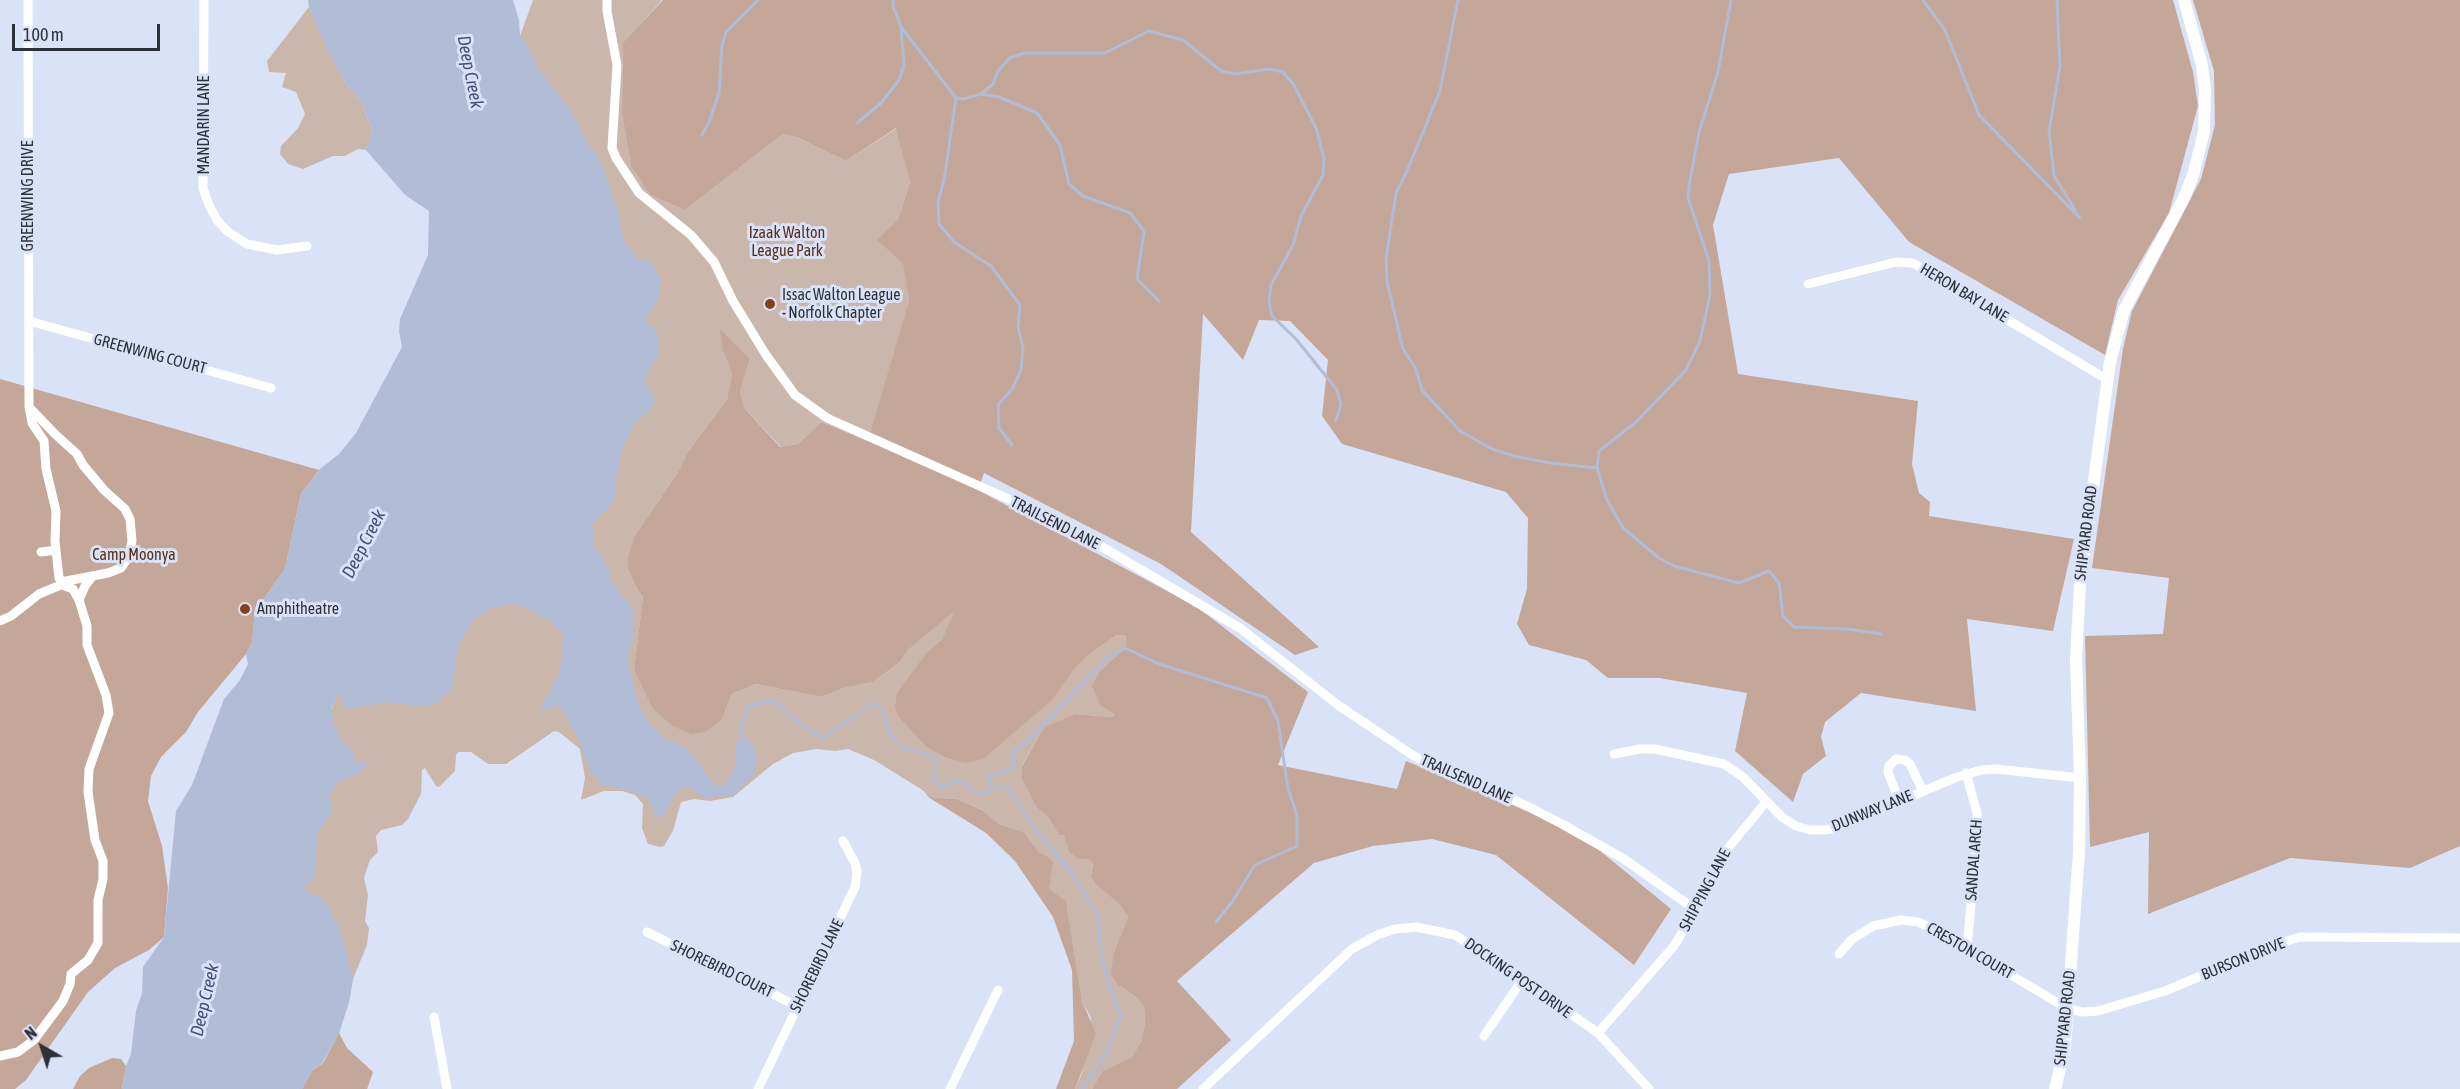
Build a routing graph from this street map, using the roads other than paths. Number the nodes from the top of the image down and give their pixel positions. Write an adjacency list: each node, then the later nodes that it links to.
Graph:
1 (28, 0): 7 (street, GREENWING DRIVE)
2 (204, 0): 5 (street, MANDARIN LANE)
3 (607, 0): 24 (street, TRAILSEND LANE)
4 (2184, 0): 8 (street, SHIPYARD ROAD)
5 (307, 246)
6 (1808, 284): 8 (street, HERON BAY LANE)
7 (29, 321): 9 (street, GREENWING COURT); 10 (street, GREENWING DRIVE)
8 (2108, 380): 19 (street, SHIPYARD ROAD)
9 (271, 388)
10 (29, 407): 11 (street); 13 (street)
11 (56, 550): 12 (street); 14 (street)
12 (40, 552)
13 (94, 575): 14 (street); 15 (street)
14 (62, 583): 15 (street); 16 (street)
15 (79, 600): 36 (street)
16 (0, 621)
17 (1614, 754): 22 (street, DUNWAY LANE)
18 (1966, 773): 19 (street, DUNWAY LANE); 20 (street, DUNWAY LANE); 27 (street, SANDAL ARCH)
19 (2080, 778): 32 (street, SHIPYARD ROAD)
20 (1923, 791): 21 (street, DUNWAY LANE); 21 (street)
21 (1899, 801): 22 (street, DUNWAY LANE)
22 (1766, 802): 24 (street, SHIPPING LANE)
23 (843, 841): 31 (street, SHOREBIRD LANE)
24 (1696, 910): 34 (street, SHIPPING LANE)
25 (647, 932): 31 (street, SHOREBIRD COURT)
26 (2460, 938): 32 (street, BURSON DRIVE)
27 (1967, 949): 28 (street, CRESTON COURT); 32 (street, CRESTON COURT)
28 (1839, 954)
29 (1522, 980): 34 (street, DOCKING POST DRIVE); 35 (street); 40 (street, DOCKING POST DRIVE)
30 (998, 990): 39 (street)
31 (797, 1006): 38 (street, SHOREBIRD LANE)
32 (2068, 1009): 42 (street, SHIPYARD ROAD)
33 (434, 1017): 37 (street)
34 (1598, 1033): 41 (street, DOCKING POST DRIVE)
35 (1484, 1036)
36 (0, 1056)
37 (447, 1089)
38 (758, 1089)
39 (950, 1089)
40 (1203, 1089)
41 (1649, 1089)
42 (2055, 1089)

